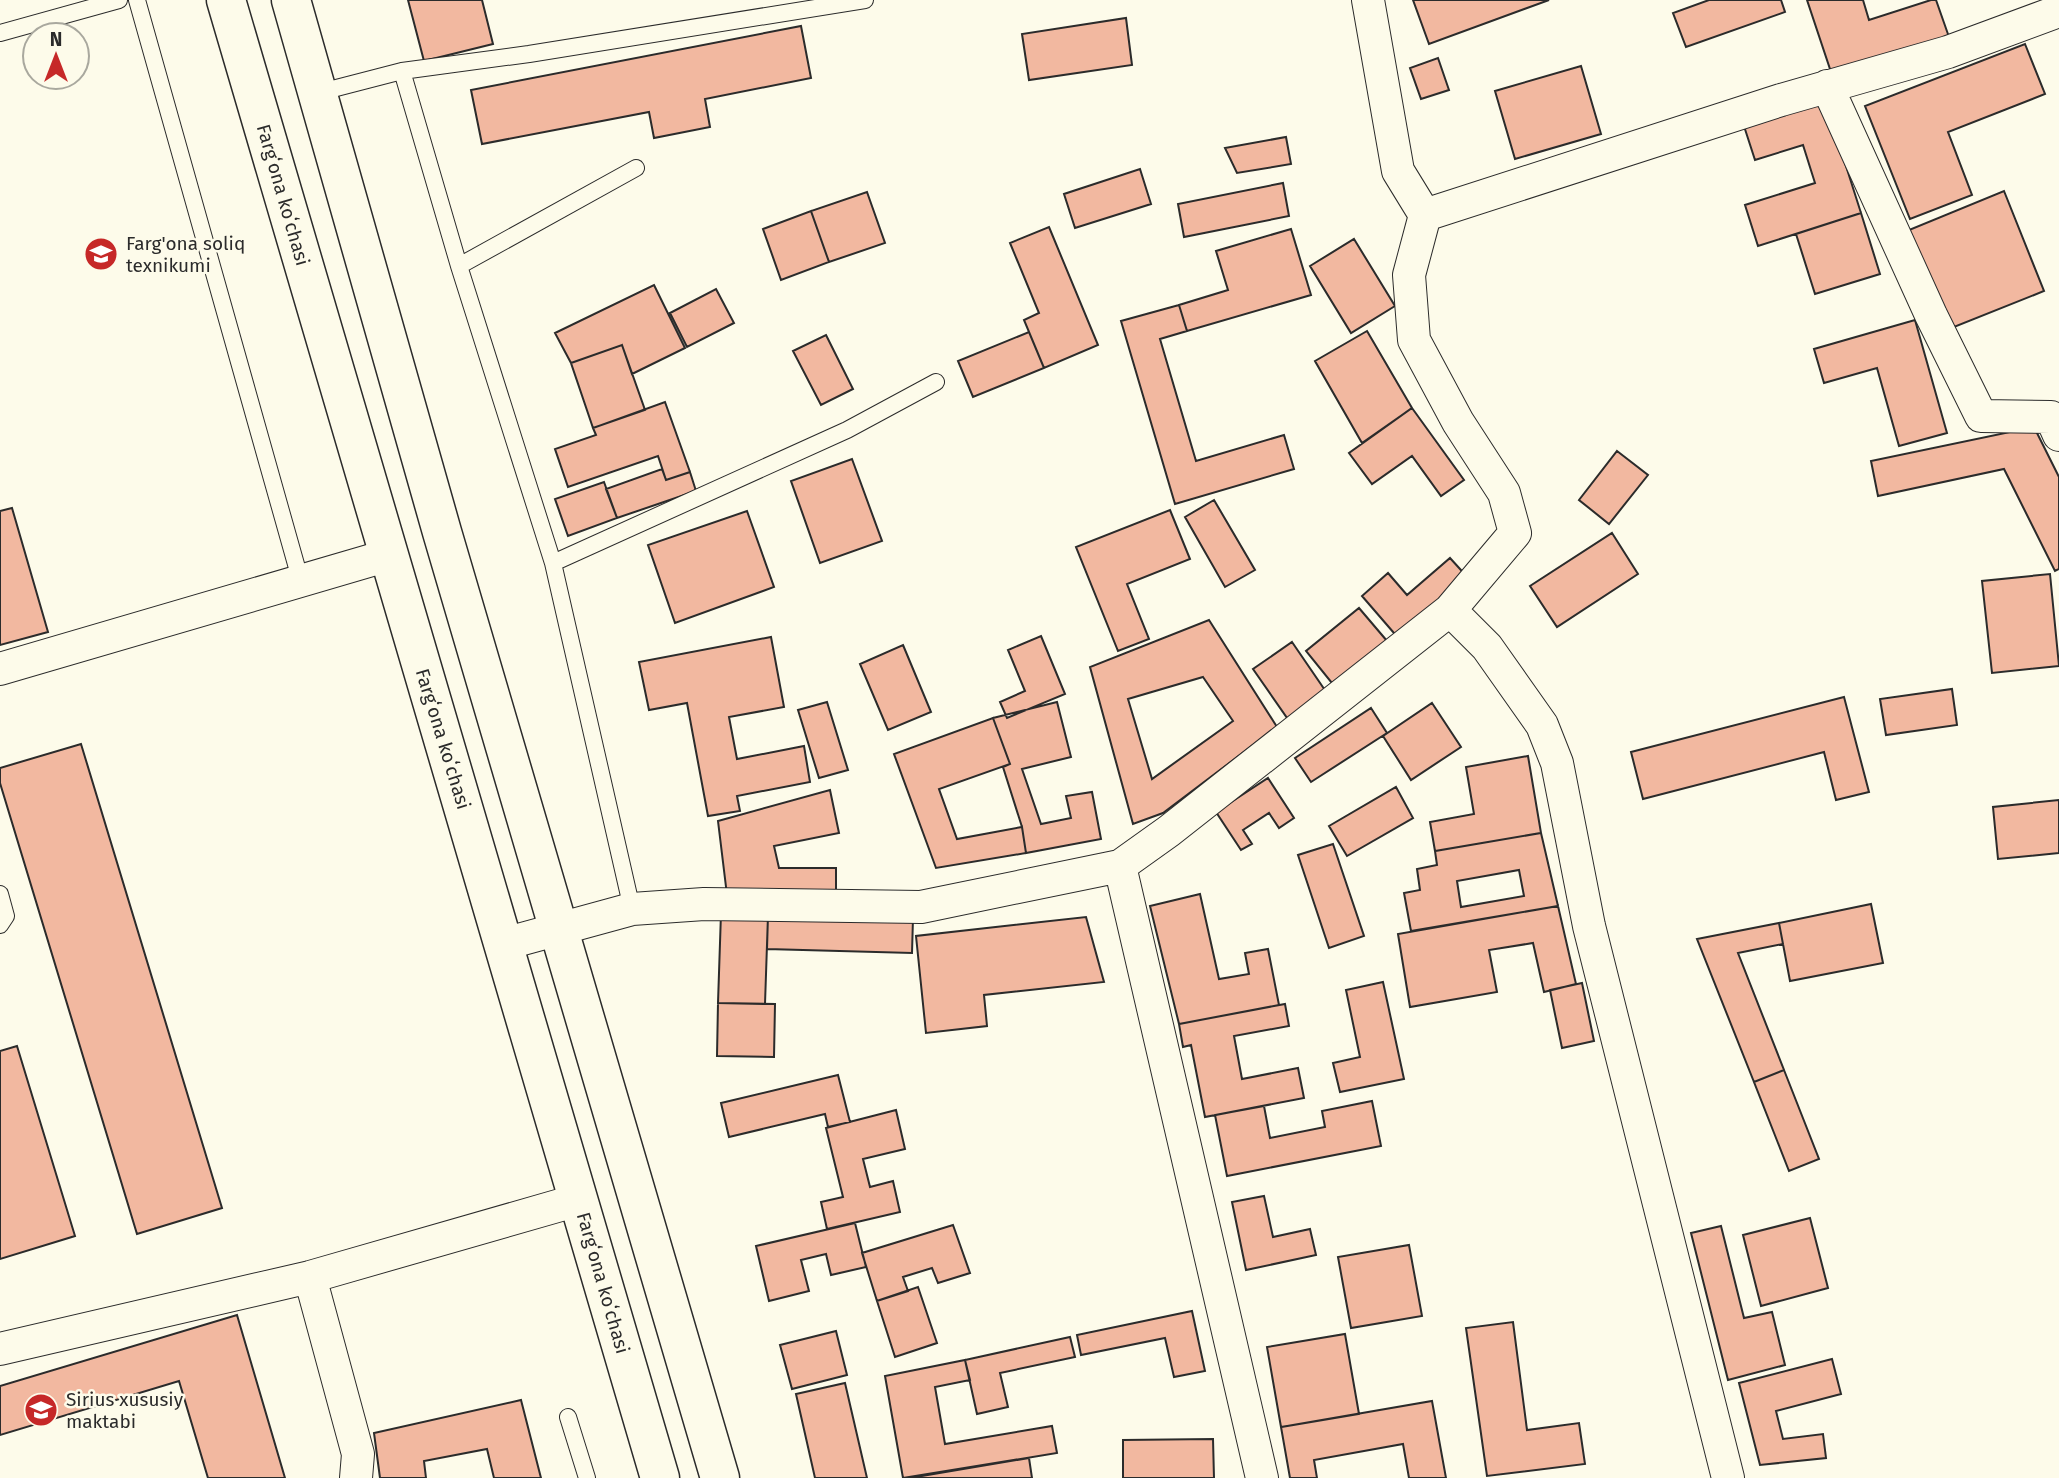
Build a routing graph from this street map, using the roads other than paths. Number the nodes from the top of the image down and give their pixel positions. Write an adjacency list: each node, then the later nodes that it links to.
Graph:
1 (119, 0): 8 (lane)
2 (137, 0): 19 (lane)
3 (226, 0): 17 (main road, Fargʻona koʻchasi)
4 (865, 0): 9 (lane)
5 (1368, 0): 13 (street)
6 (298, 2): 11 (main road)
7 (2059, 11): 10 (street)
8 (0, 33)
9 (402, 71): 11 (lane); 14 (lane)
10 (1827, 86): 13 (street); 16 (street)
11 (317, 93): 26 (main road)
12 (636, 169): 14 (lane)
13 (1425, 215): 20 (street)
14 (459, 266): 18 (lane)
15 (936, 382): 18 (lane)
16 (2059, 435)
17 (389, 555): 19 (street); 27 (main road, Fargʻona koʻchasi)
18 (553, 563): 24 (lane)
19 (301, 582): 21 (street)
20 (1450, 610): 22 (street); 37 (street)
21 (0, 669)
22 (1120, 866): 24 (street); 36 (street)
23 (0, 894): 25 (lane)
24 (632, 909): 26 (street)
25 (0, 925)
26 (558, 930): 27 (street); 35 (main road)
27 (504, 944): 28 (main road, Fargʻona koʻchasi)
28 (578, 1200): 29 (street); 34 (main road, Fargʻona koʻchasi)
29 (310, 1278): 30 (street); 32 (street)
30 (0, 1349)
31 (568, 1417): 33 (lane)
32 (356, 1478)
33 (587, 1478)
34 (660, 1478)
35 (720, 1478)
36 (1262, 1478)
37 (1728, 1478)

